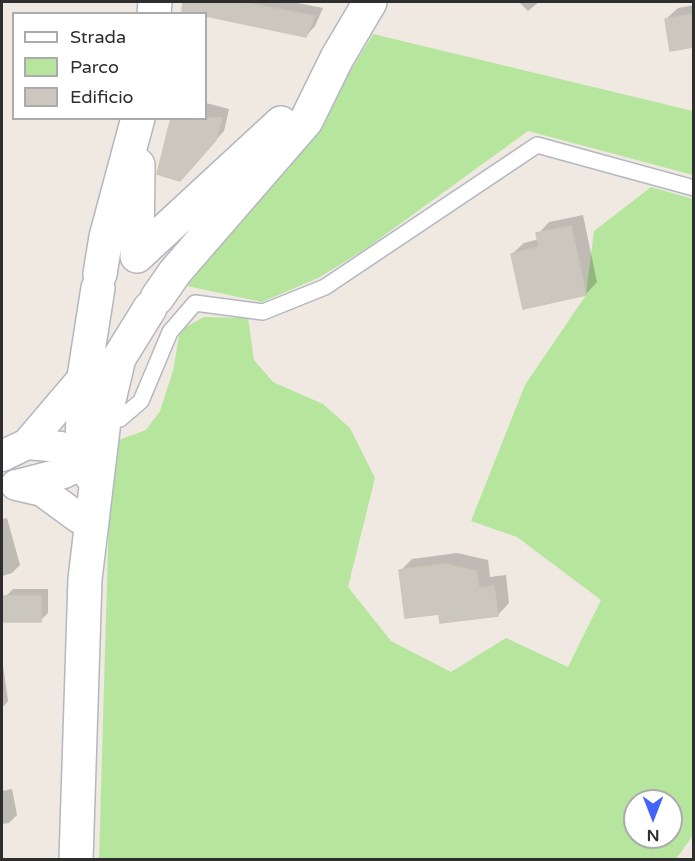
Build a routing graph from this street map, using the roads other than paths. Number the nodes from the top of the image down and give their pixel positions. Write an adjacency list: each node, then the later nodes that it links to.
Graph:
1 (370, 2): 2 (main road)
2 (337, 58): 7 (main road); 10 (main road)
3 (138, 120): 9 (main road)
4 (139, 120): 6 (main road)
5 (693, 188): 13 (lane)
6 (137, 202): 7 (main road); 8 (main road)
7 (177, 219): 8 (main road)
8 (137, 256): 9 (main road); 10 (main road)
9 (99, 281): 10 (main road); 11 (main road)
10 (153, 303): 13 (main road)
11 (84, 377): 12 (street); 13 (main road)
12 (14, 450): 13 (street)
13 (96, 453): 14 (street); 15 (main road); 16 (main road)
14 (9, 485): 15 (street)
15 (79, 518): 16 (main road)
16 (85, 579): 17 (main road)
17 (76, 860)

